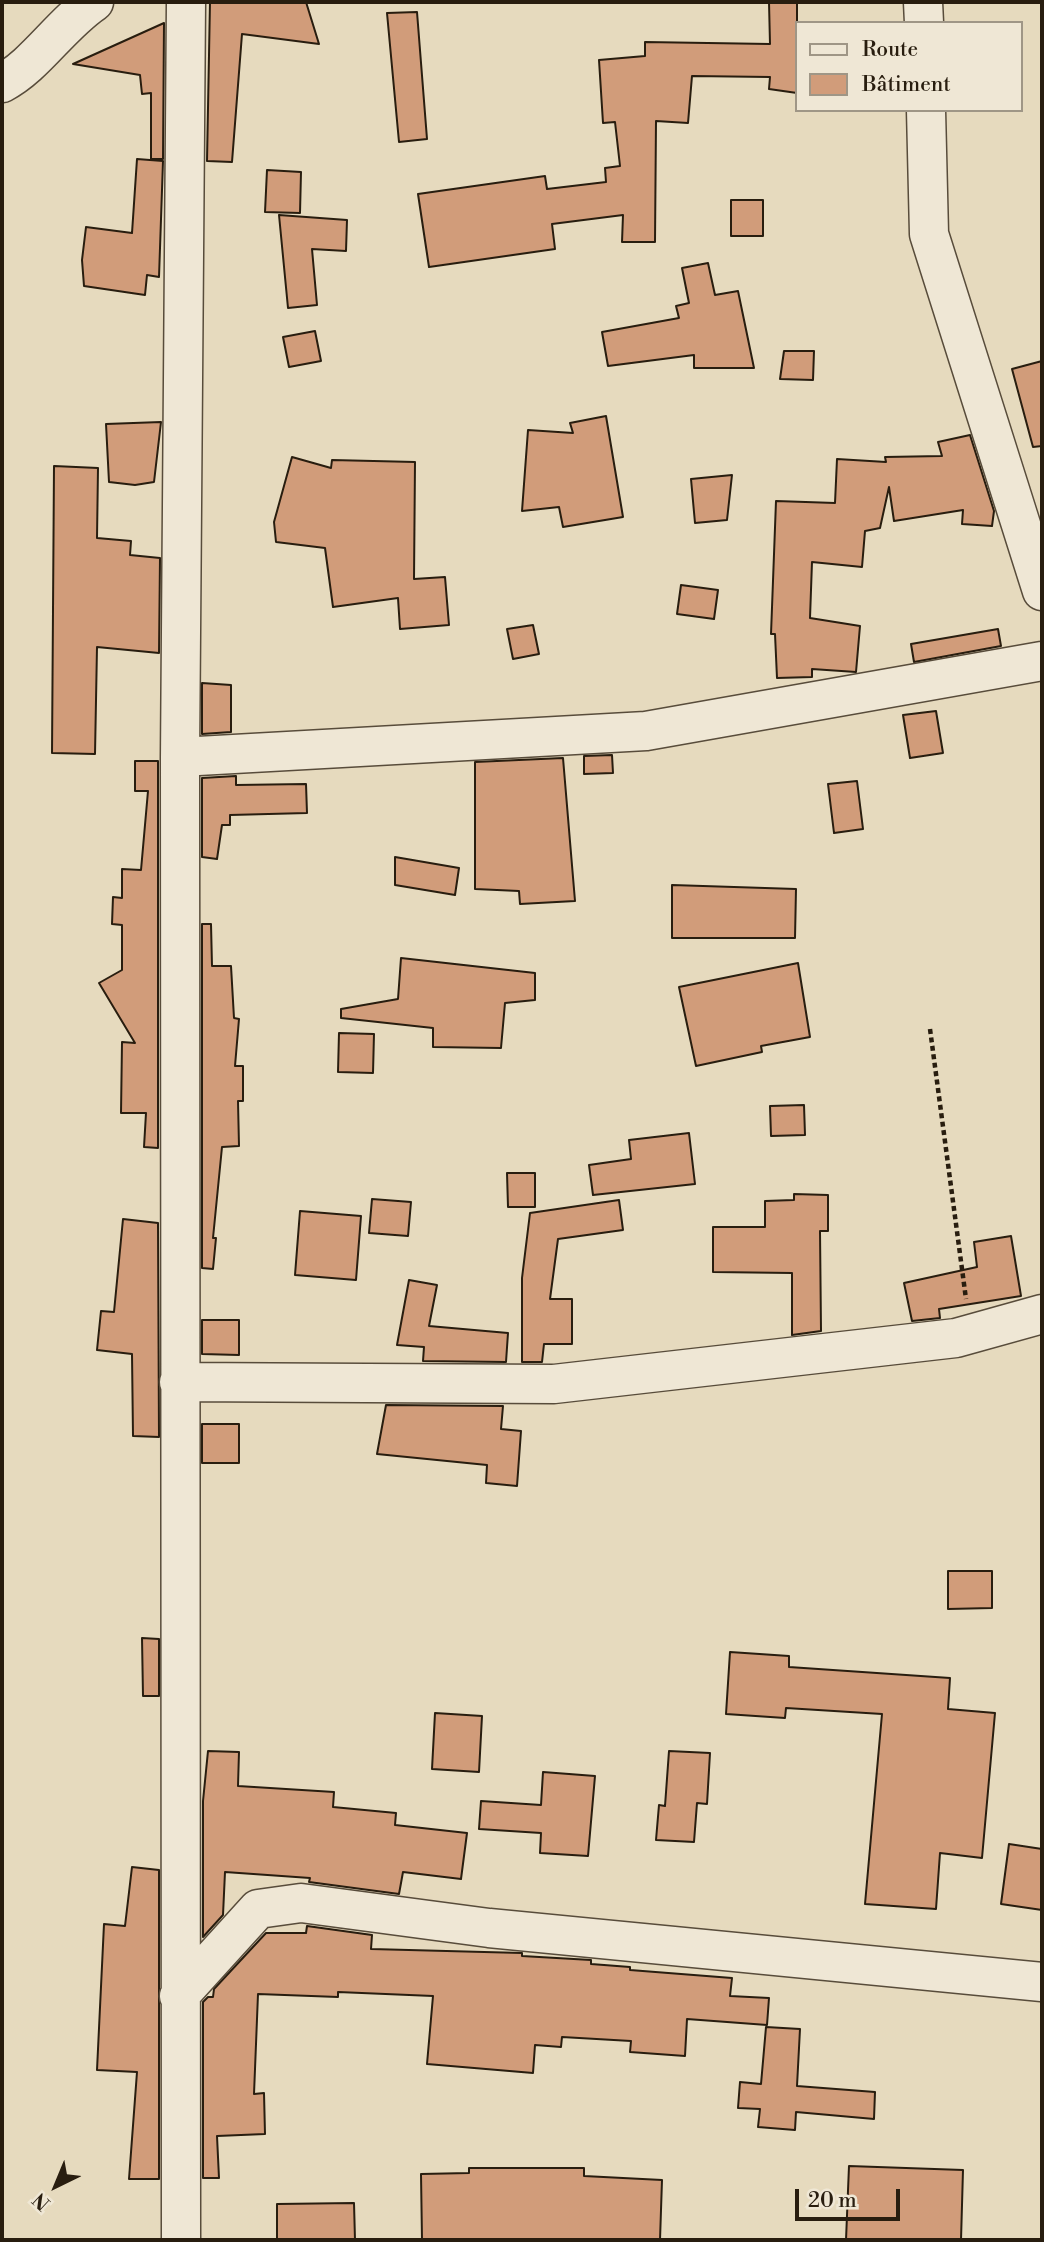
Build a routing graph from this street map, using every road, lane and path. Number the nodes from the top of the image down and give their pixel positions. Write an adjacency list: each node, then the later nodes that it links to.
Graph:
1 (93, 2): 5 (street)
2 (186, 2): 9 (street)
3 (923, 2): 4 (street)
4 (924, 21)
5 (2, 83)
6 (926, 112): 7 (street)
7 (1042, 592)
8 (1042, 661): 9 (street)
9 (180, 757): 13 (street)
10 (930, 1029): 12 (path)
11 (1042, 1314): 12 (street)
12 (971, 1333): 13 (street)
13 (178, 1382): 15 (street)
14 (1042, 1982): 15 (street)
15 (179, 1996): 16 (street)
16 (181, 2240)

